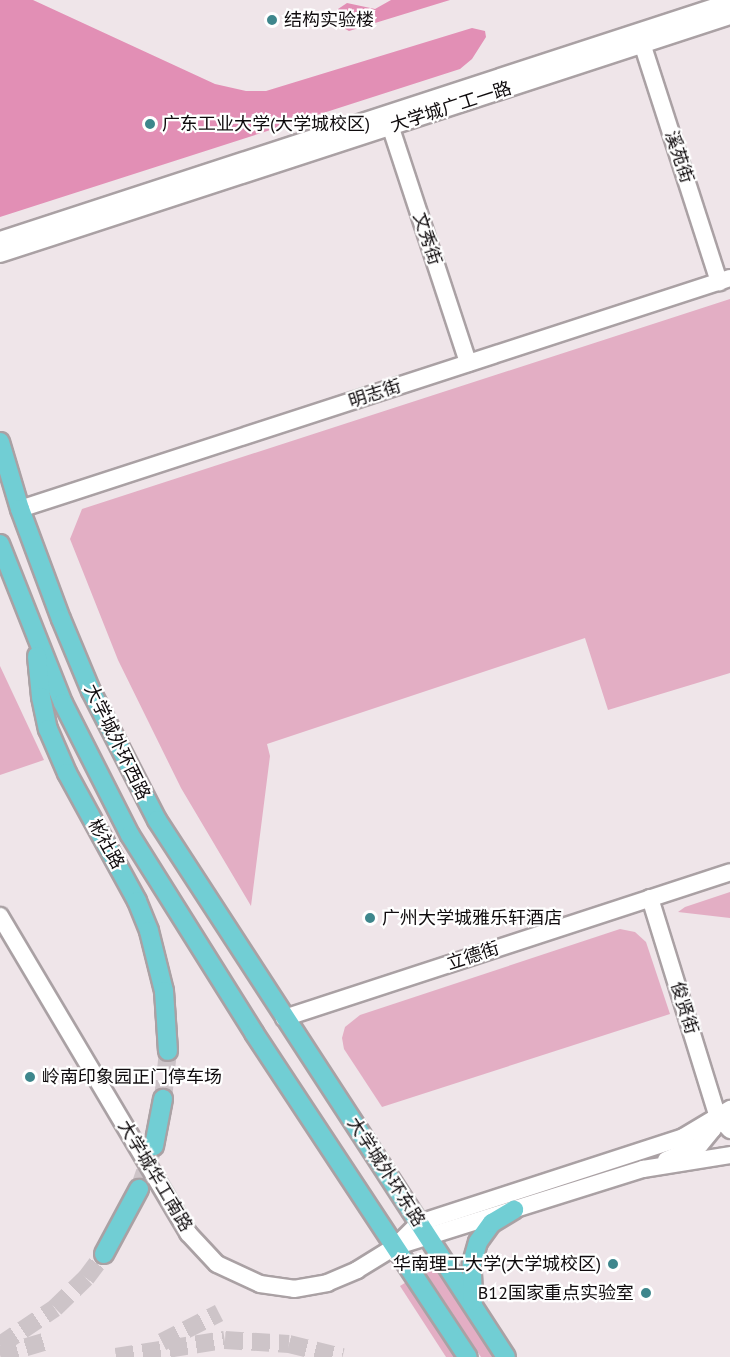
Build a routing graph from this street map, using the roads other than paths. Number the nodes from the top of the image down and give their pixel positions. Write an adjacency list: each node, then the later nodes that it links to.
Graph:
1 (730, 2): 3 (street, 大学城广工一路)
2 (730, 16): 3 (street, 大学城广工一路)
3 (641, 38): 4 (street, 大学城广工一路); 7 (street, 溪苑街)
4 (389, 120): 5 (street, 大学城广工一路); 6 (street, 大学城广工一路); 8 (street, 文秀街)
5 (0, 240)
6 (0, 254)
7 (725, 280): 8 (street, 明志街)
8 (468, 363): 10 (street, 明志街)
9 (0, 442): 10 (main road, 大学城外环西路)
10 (20, 509): 16 (main road, 大学城外环西路)
11 (0, 544): 12 (main road, 大学城外环西路)
12 (36, 639): 17 (main road, 大学城外环西路); 18 (main road, 彬社路)
13 (730, 872): 14 (street, 立德街)
14 (650, 898): 16 (street, 立德街); 20 (street, 俊贤街)
15 (0, 916): 28 (street, 大学城华工南路)
16 (284, 1018): 27 (main road, 大学城外环东路)
17 (255, 1033): 28 (main road, 大学城外环东路)
18 (168, 1051)
19 (163, 1099): 22 (main road)
20 (724, 1113): 21 (street, 俊贤街); 24 (street); 27 (street, 大学城华工南路)
21 (730, 1130)
22 (154, 1146)
23 (730, 1155): 24 (street, 大学城华工南路)
24 (643, 1169): 26 (street, 大学城华工南路)
25 (139, 1189): 29 (main road)
26 (514, 1210): 27 (street, 大学城华工南路); 30 (main road)
27 (424, 1230): 28 (street, 大学城华工南路); 30 (main road, 大学城外环东路)
28 (396, 1246): 31 (main road, 大学城外环东路)
29 (104, 1254)
30 (476, 1312): 32 (main road, 大学城外环东路)
31 (468, 1357)
32 (506, 1357)

